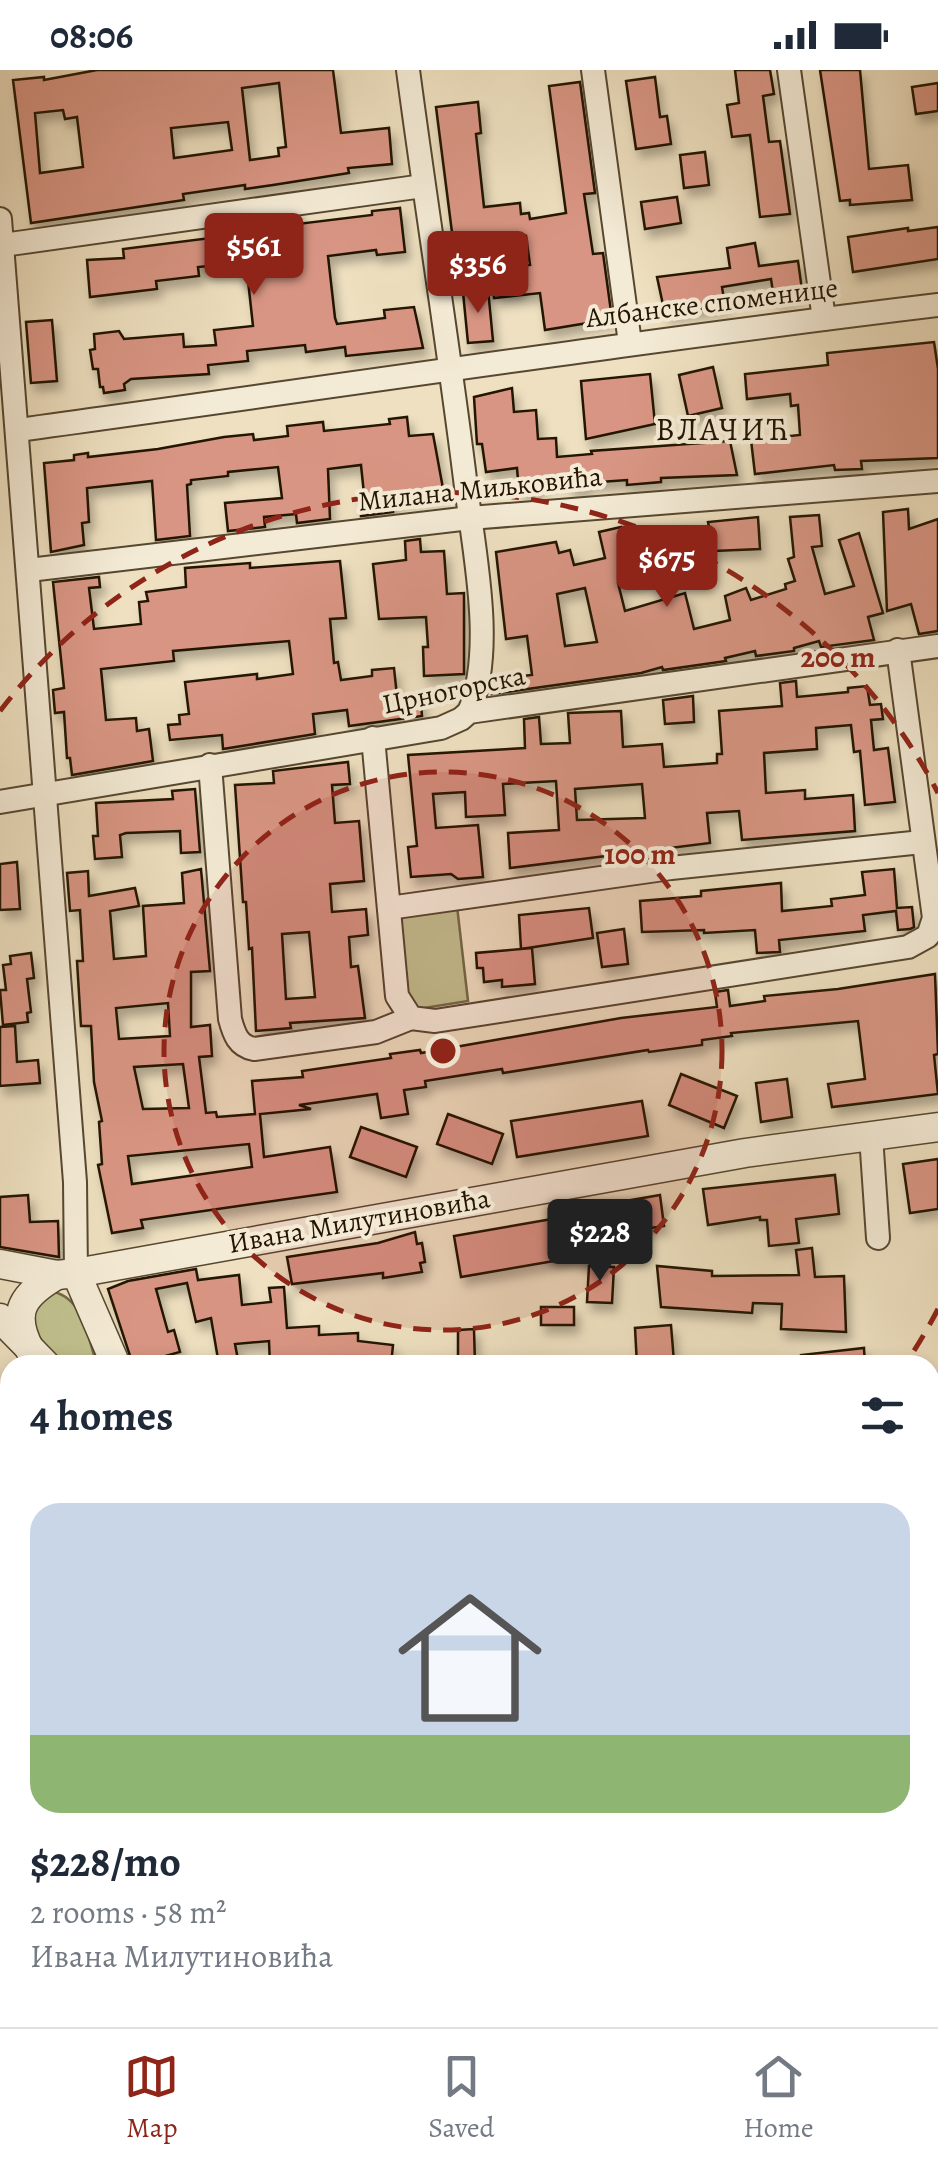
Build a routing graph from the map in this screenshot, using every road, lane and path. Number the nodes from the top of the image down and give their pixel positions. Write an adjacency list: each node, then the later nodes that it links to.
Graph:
1 (408, 70): 4 (street)
2 (594, 70): 9 (street)
3 (789, 70): 8 (street)
4 (423, 186): 6 (street); 10 (street)
5 (0, 219): 6 (street)
6 (3, 245): 11 (street)
7 (938, 304): 8 (street, Албанске споменице)
8 (824, 319): 9 (street, Албанске споменице)
9 (630, 343): 10 (street, Албанске споменице)
10 (452, 371): 11 (street, Албанске споменице); 13 (street)
11 (18, 430): 14 (street)
12 (938, 481): 13 (street, Милана Миљковића)
13 (470, 518): 14 (street, Милана Миљковића); 17 (street)
14 (29, 570): 20 (street)
15 (938, 646): 16 (street, Црногорска)
16 (898, 650): 17 (street, Црногорска); 22 (street)
17 (469, 712): 18 (street, Црногорска)
18 (373, 738): 19 (street, Црногорска); 23 (street)
19 (210, 765): 20 (street, Црногорска); 24 (street)
20 (44, 795): 21 (street, Црногорска); 29 (street)
21 (0, 802)
22 (922, 842): 23 (street); 24 (street)
23 (389, 908): 24 (street)
24 (411, 1018)
25 (938, 1127): 26 (street, Ивана Милутиновића)
26 (871, 1136): 27 (street); 29 (street, Ивана Милутиновића)
27 (878, 1238)
28 (0, 1264): 29 (street)
29 (67, 1274): 32 (street); 33 (street)
30 (0, 1318): 31 (street)
31 (36, 1355)
32 (37, 1355)
33 (111, 1355)

